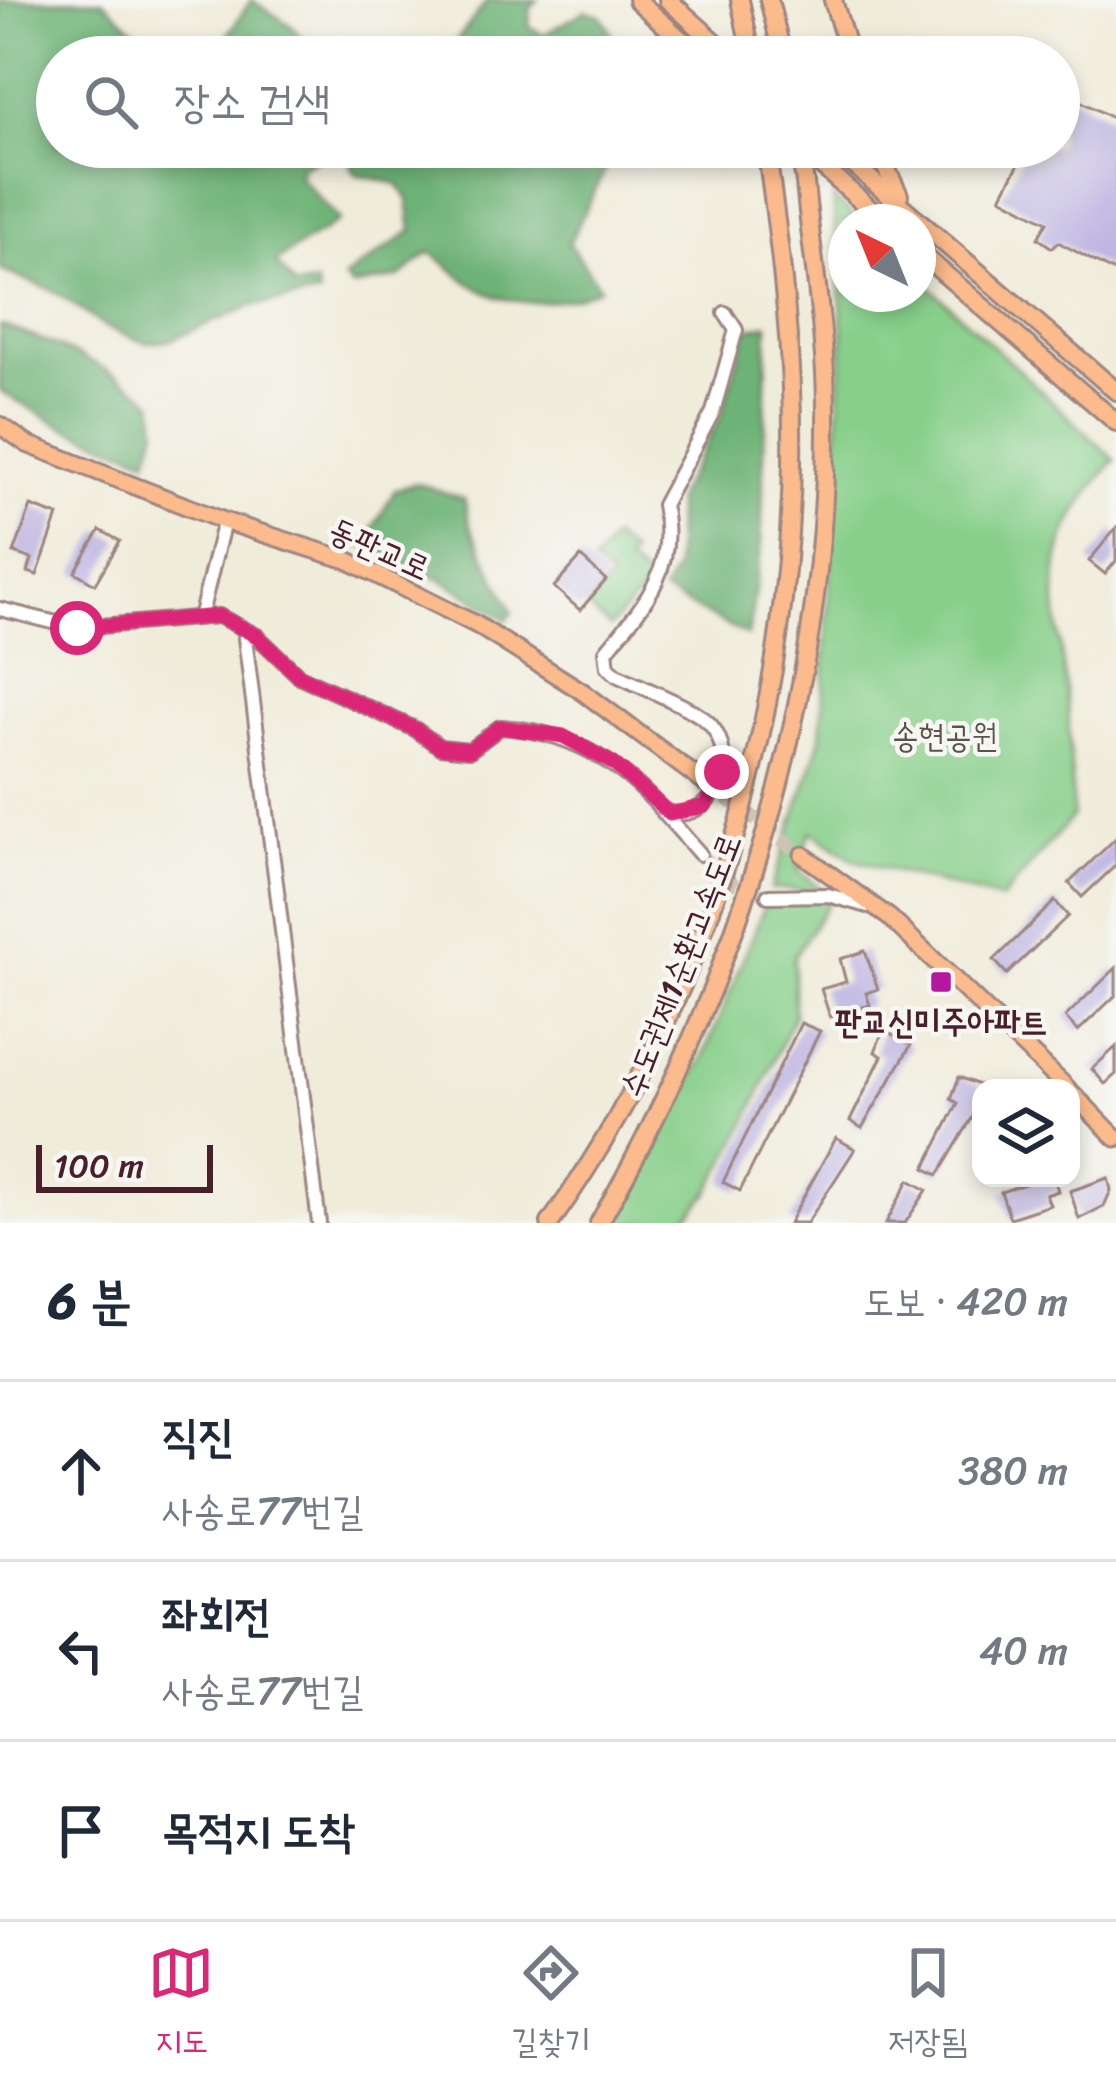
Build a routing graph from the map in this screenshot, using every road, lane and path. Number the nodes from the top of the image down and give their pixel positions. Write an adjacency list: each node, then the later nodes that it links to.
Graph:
1 (637, 0): 6 (highway)
2 (668, 0): 7 (highway)
3 (740, 0): 8 (highway)
4 (770, 0): 9 (highway)
5 (833, 0): 10 (highway)
6 (677, 36)
7 (708, 36)
8 (748, 36)
9 (778, 36)
10 (844, 36)
11 (769, 168): 41 (highway, 수도권제1순환고속도로)
12 (804, 168): 42 (highway, 수도권제1순환고속도로, bridge)
13 (824, 168): 16 (highway)
14 (857, 168): 17 (highway)
15 (883, 168): 18 (highway)
16 (865, 204)
17 (899, 204)
18 (905, 204)
19 (936, 236): 22 (highway)
20 (936, 267): 25 (highway)
21 (725, 314): 31 (street)
22 (1052, 335): 23 (highway); 24 (highway)
23 (1116, 380)
24 (1116, 391)
25 (1116, 422)
26 (0, 425): 27 (main road, 동판교로)
27 (224, 521): 29 (street); 31 (main road, 동판교로)
28 (0, 609): 29 (street)
29 (201, 614): 30 (street)
30 (257, 636): 32 (street); 40 (street)
31 (708, 791): 32 (street)
32 (663, 811): 33 (street)
33 (700, 854)
34 (803, 855): 36 (main road)
35 (768, 896): 36 (street)
36 (890, 918): 37 (main road)
37 (1058, 1079)
38 (1080, 1101): 39 (main road)
39 (1115, 1136)
40 (319, 1223)
41 (550, 1223)
42 (598, 1223)

